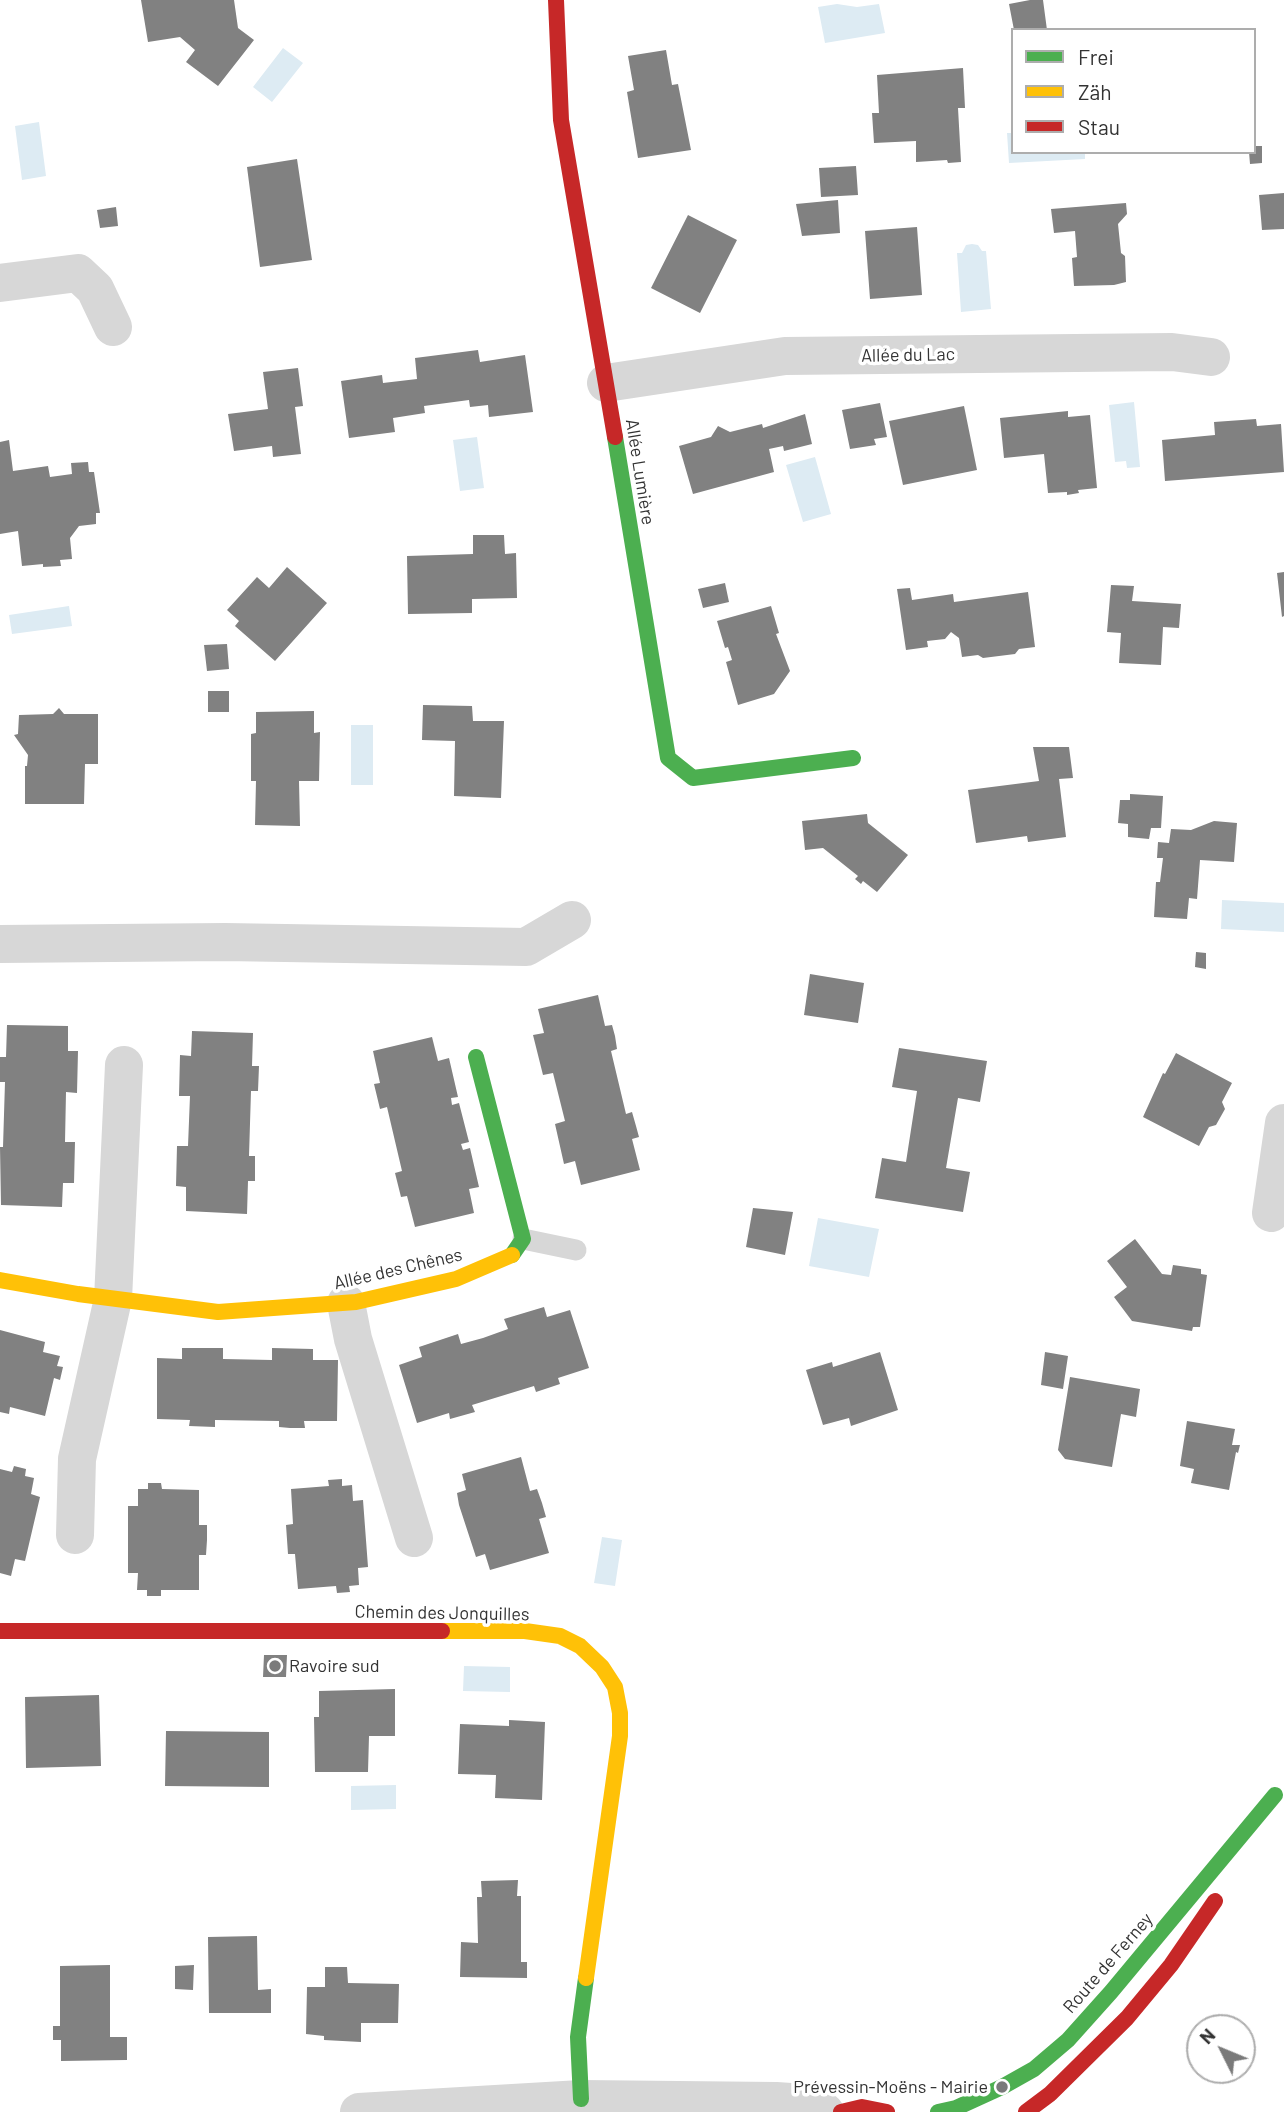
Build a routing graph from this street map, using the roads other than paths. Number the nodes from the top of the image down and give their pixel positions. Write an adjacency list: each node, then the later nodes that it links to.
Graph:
1 (556, 0): 5 (street, Allée Lumière)
2 (0, 283): 3 (street)
3 (113, 327)
4 (1211, 357): 5 (street, Allée du Lac)
5 (606, 383): 6 (street, Allée Lumière)
6 (853, 758)
7 (572, 920): 8 (street)
8 (0, 944)
9 (476, 1057): 13 (street)
10 (124, 1065): 16 (street)
11 (1284, 1123): 12 (street)
12 (1271, 1213)
13 (523, 1239): 14 (lane); 17 (street, Allée des Chênes)
14 (576, 1250)
15 (0, 1280): 16 (street, Allée des Chênes)
16 (113, 1299): 17 (street, Allée des Chênes); 18 (street)
17 (346, 1303): 19 (street)
18 (75, 1535)
19 (414, 1538)
20 (0, 1631): 25 (street, Chemin des Jonquilles)
21 (1284, 1781): 22 (street, Route de Ferney)
22 (1275, 1795): 23 (street, Route de Ferney); 24 (street, Route de Ferney)
23 (1034, 2069): 24 (lane); 31 (street, Route de Ferney)
24 (1050, 2094): 32 (street, Route de Ferney); 33 (lane)
25 (581, 2099): 26 (street); 27 (street)
26 (753, 2106): 28 (street)
27 (359, 2112)
28 (825, 2112)
29 (841, 2112): 30 (street)
30 (887, 2112)
31 (937, 2112)
32 (1026, 2112)
33 (1066, 2112)

